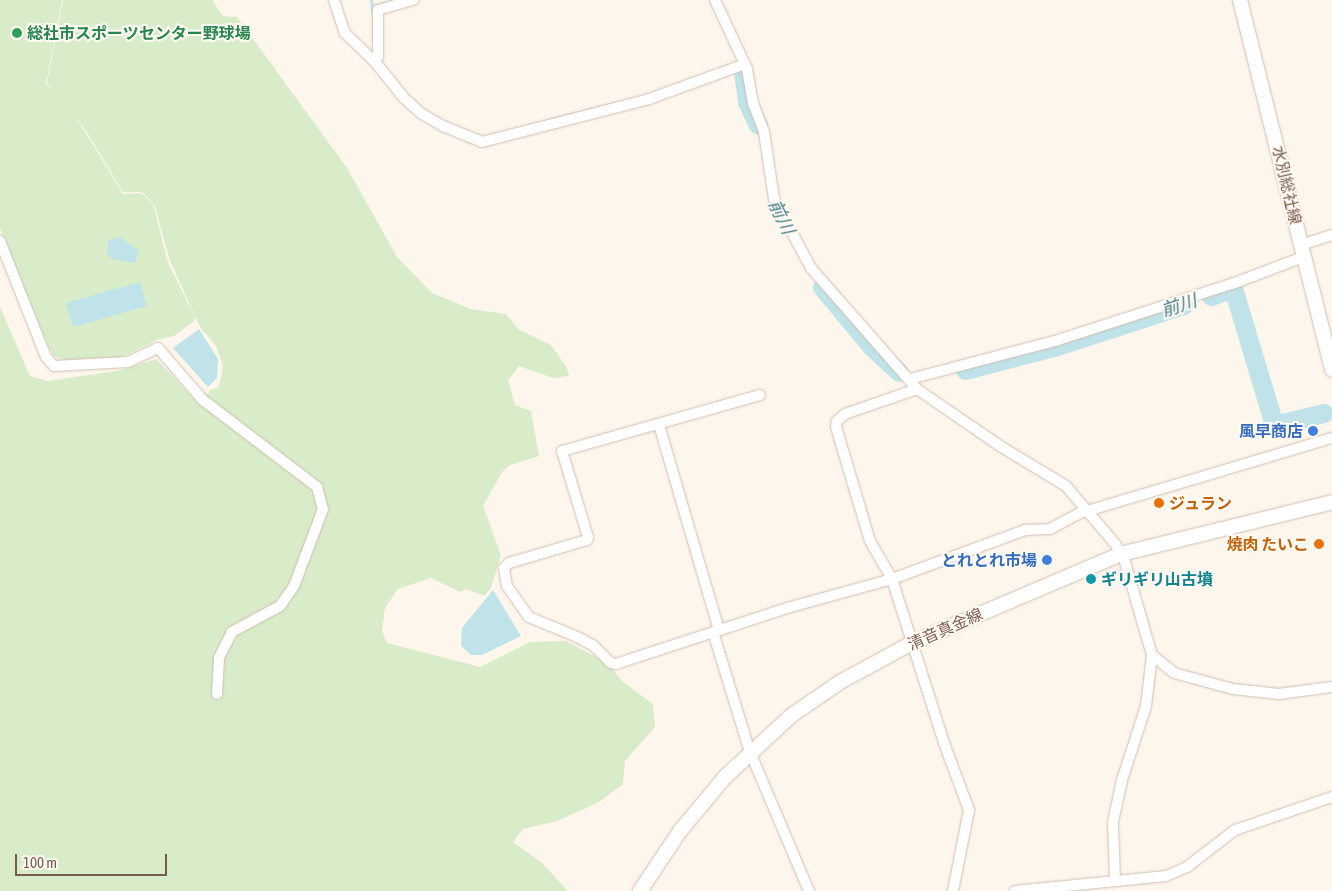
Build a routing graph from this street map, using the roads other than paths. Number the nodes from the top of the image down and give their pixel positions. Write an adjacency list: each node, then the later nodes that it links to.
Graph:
1 (334, 0): 6 (street)
2 (414, 0): 5 (street)
3 (715, 0): 6 (street)
4 (1240, 0): 9 (main road, 水別総社線)
5 (378, 58)
6 (745, 64): 11 (street)
7 (1332, 235): 9 (street)
8 (0, 241): 24 (street)
9 (1302, 251): 10 (main road, 水別総社線); 11 (street)
10 (1332, 370)
11 (910, 380): 12 (street)
12 (917, 389): 17 (street); 19 (street)
13 (760, 395): 14 (street)
14 (660, 425): 20 (street); 20 (street)
15 (1332, 438): 17 (street)
16 (1332, 502): 18 (main road, 清音真金線)
17 (1085, 512): 18 (street); 19 (street)
18 (1121, 554): 21 (main road, 清音真金線); 22 (street)
19 (892, 579): 20 (street); 21 (street)
20 (716, 631): 25 (street)
21 (912, 643): 25 (main road, 清音真金線); 30 (street)
22 (1152, 654): 23 (street); 27 (street)
23 (1332, 686)
24 (217, 694)
25 (750, 752): 28 (main road, 清音真金線); 29 (street)
26 (1332, 797): 27 (street)
27 (1109, 884): 31 (street)
28 (640, 891)
29 (809, 891)
30 (953, 891)
31 (1015, 891)

